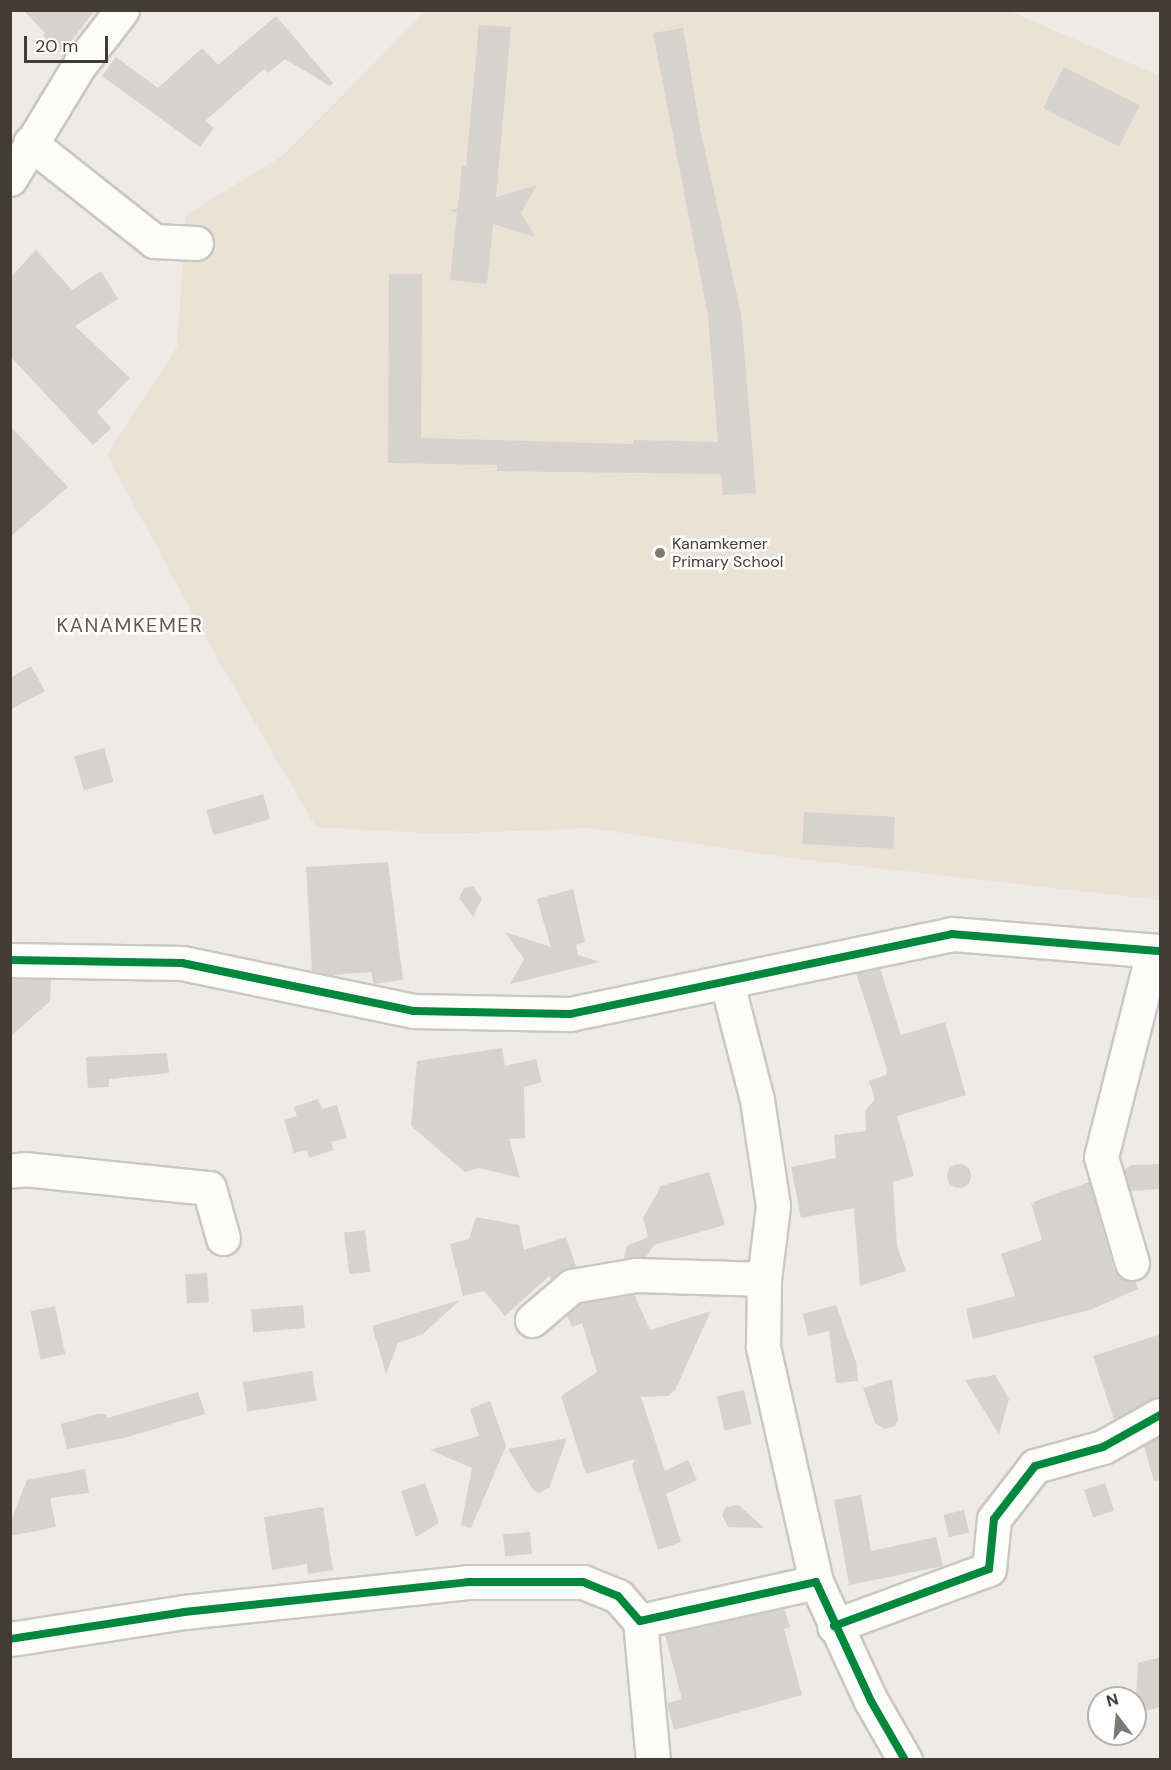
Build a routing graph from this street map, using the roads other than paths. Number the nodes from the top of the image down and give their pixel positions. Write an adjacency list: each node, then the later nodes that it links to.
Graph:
1 (122, 10): 2 (street)
2 (30, 143): 3 (street); 4 (street)
3 (10, 179)
4 (196, 243)
5 (1157, 951): 7 (street); 10 (street)
6 (10, 960): 7 (street)
7 (727, 983): 11 (street)
8 (10, 1171): 9 (street)
9 (223, 1238)
10 (1131, 1263)
11 (764, 1279): 12 (street); 14 (street)
12 (532, 1320)
13 (1161, 1415): 16 (street)
14 (816, 1582): 15 (street); 16 (street)
15 (640, 1621): 17 (street); 18 (street)
16 (834, 1626): 19 (street)
17 (10, 1639)
18 (653, 1760)
19 (905, 1760)

